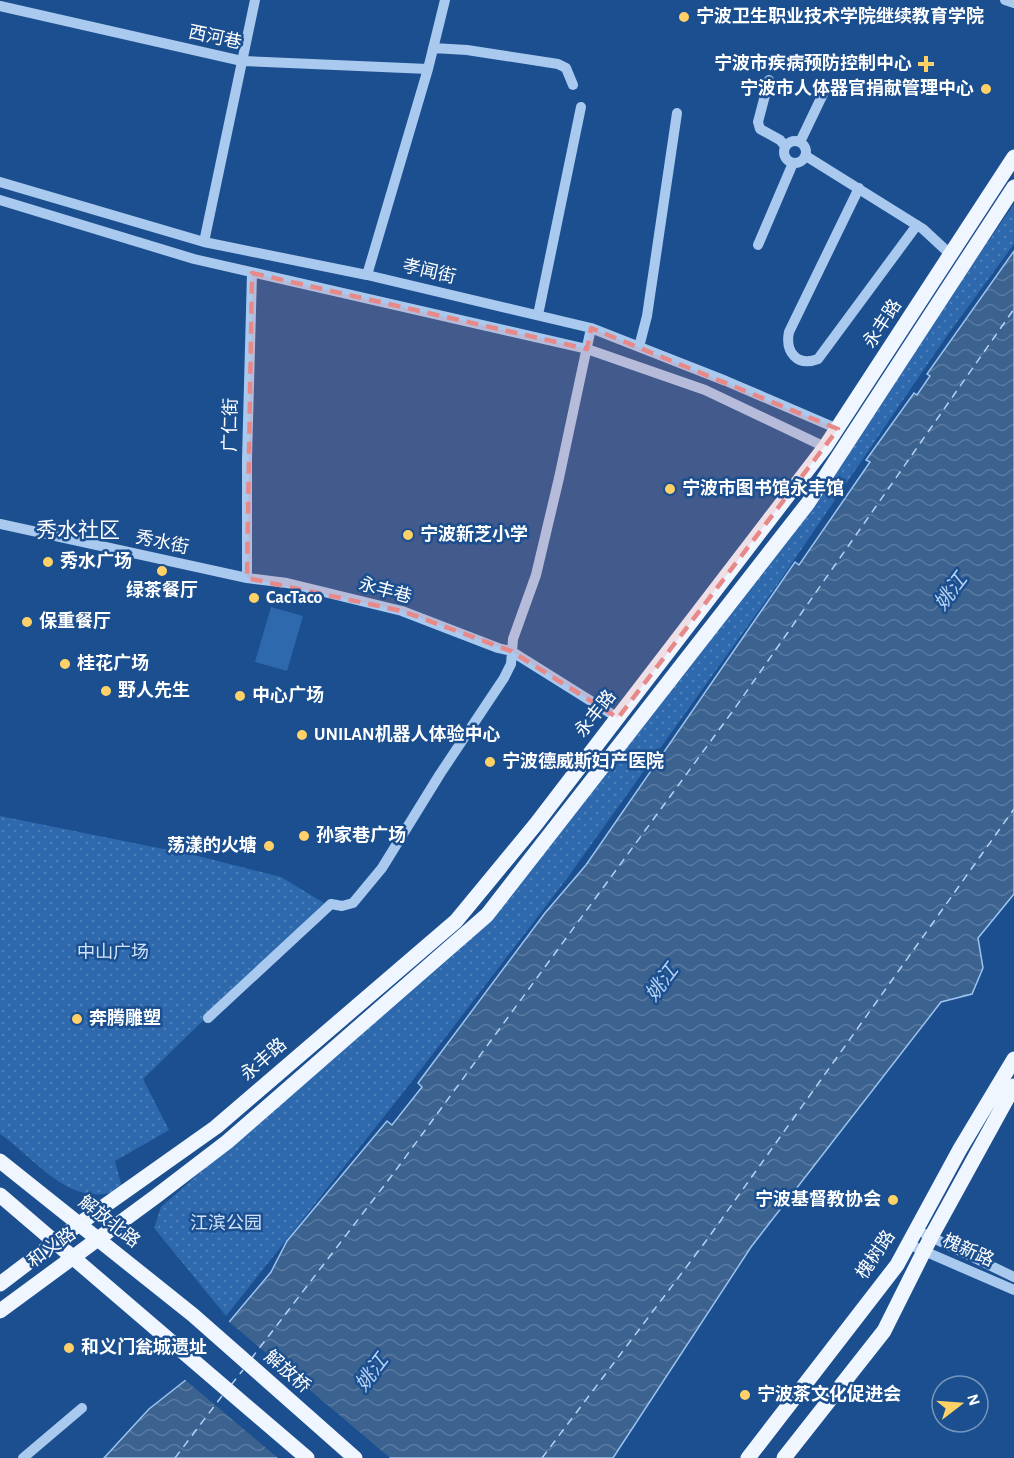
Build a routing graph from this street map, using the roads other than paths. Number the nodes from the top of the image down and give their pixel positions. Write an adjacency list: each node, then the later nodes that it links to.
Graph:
1 (255, 0): 7 (street)
2 (445, 0): 6 (street)
3 (1005, 0): 4 (street)
4 (1014, 3)
5 (0, 6): 7 (street, 西河巷)
6 (434, 48): 8 (street); 10 (street)
7 (242, 61): 8 (street, 西河巷); 24 (street)
8 (428, 69): 28 (street)
9 (769, 80): 15 (street)
10 (573, 85)
11 (823, 94): 14 (street)
12 (581, 107): 29 (street)
13 (677, 113): 31 (street)
14 (800, 142): 15 (street); 16 (street)
15 (785, 146): 18 (street)
16 (806, 156): 18 (street); 20 (street)
17 (1014, 157): 26 (main road, 永丰路)
18 (793, 163): 25 (street)
19 (0, 182): 24 (street, 孝闻街)
20 (859, 188): 23 (street); 23 (street)
21 (1014, 188): 46 (main road, 永丰路)
22 (0, 200): 27 (street)
23 (917, 225): 26 (street)
24 (204, 242): 28 (street, 孝闻街)
25 (758, 245)
26 (951, 255): 33 (main road, 永丰路)
27 (252, 273): 32 (street); 36 (street, 广仁街)
28 (367, 275): 29 (street, 孝闻街)
29 (538, 315): 30 (street, 孝闻街)
30 (591, 328): 31 (street, 孝闻街); 32 (street)
31 (639, 347): 33 (street, 孝闻街)
32 (588, 349): 34 (street); 37 (street)
33 (838, 429): 34 (main road, 永丰路)
34 (825, 447): 38 (main road, 永丰路)
35 (0, 524): 36 (street, 秀水街)
36 (247, 578): 37 (street, 永丰巷)
37 (511, 651): 38 (street, 永丰巷); 39 (street)
38 (618, 718): 44 (main road, 永丰路)
39 (208, 1018)
40 (1014, 1059): 45 (main road, 槐树路)
41 (1014, 1086): 48 (main road, 槐树路)
42 (0, 1161): 44 (main road, 解放北路)
43 (0, 1195): 47 (main road)
44 (79, 1224): 46 (main road, 解放北路); 47 (main road, 和义路)
45 (916, 1230): 48 (street, 槐新路); 49 (main road, 槐树路)
46 (99, 1239): 50 (main road, 和义路); 55 (main road, 解放北路)
47 (55, 1242): 50 (main road); 52 (main road, 和义路)
48 (928, 1243): 49 (street, 槐新路); 51 (street, 槐新路); 53 (street, 槐新路); 61 (main road, 槐树路)
49 (908, 1244): 60 (main road, 槐树路)
50 (73, 1257): 54 (main road, 和义路); 58 (main road)
51 (1014, 1277)
52 (0, 1284)
53 (1014, 1290)
54 (0, 1311)
55 (193, 1315): 59 (main road, 解放桥)
56 (82, 1408): 57 (street)
57 (23, 1458)
58 (307, 1458)
59 (355, 1458)
60 (748, 1458)
61 (784, 1458)

